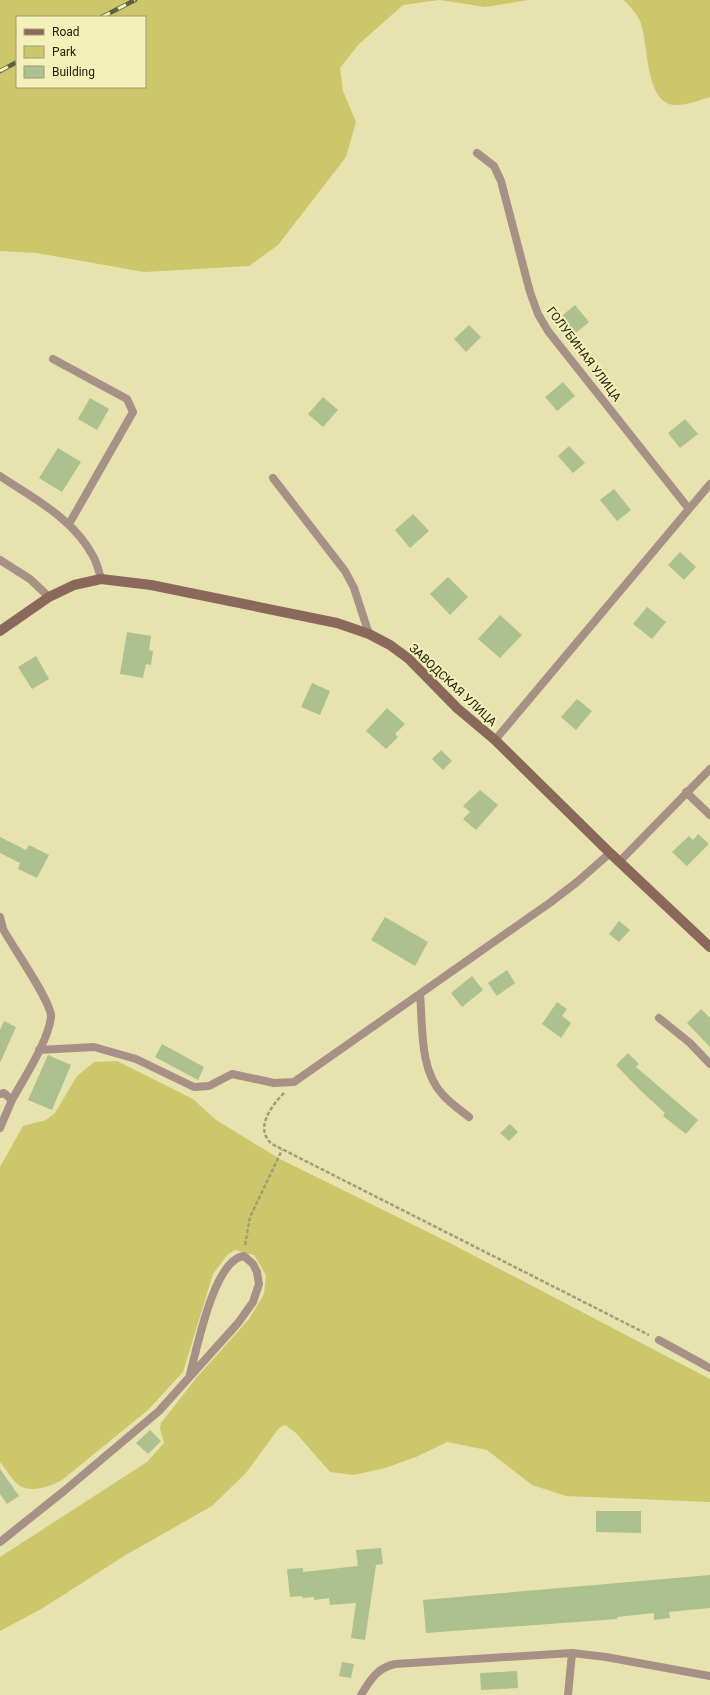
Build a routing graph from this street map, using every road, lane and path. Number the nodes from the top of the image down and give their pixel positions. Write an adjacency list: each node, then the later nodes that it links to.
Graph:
1 (477, 153): 6 (lane, ГОЛУБИНАЯ УЛИЦА)
2 (53, 359): 7 (lane)
3 (0, 476): 7 (lane)
4 (273, 478): 12 (lane)
5 (710, 484): 6 (lane)
6 (689, 509): 13 (lane)
7 (69, 524): 9 (lane)
8 (0, 560): 10 (lane)
9 (102, 579): 10 (street, ЗАВОДСКАЯ УЛИЦА); 12 (street, ЗАВОДСКАЯ УЛИЦА)
10 (49, 597): 11 (street, ЗАВОДСКАЯ УЛИЦА)
11 (0, 631)
12 (369, 634): 13 (street, ЗАВОДСКАЯ УЛИЦА)
13 (495, 740): 17 (street, ЗАВОДСКАЯ УЛИЦА)
14 (710, 769): 15 (lane)
15 (686, 792): 16 (lane); 18 (lane)
16 (710, 815)
17 (610, 853): 18 (street, ЗАВОДСКАЯ УЛИЦА); 21 (lane)
18 (619, 862): 20 (street, ЗАВОДСКАЯ УЛИЦА)
19 (0, 917): 23 (lane)
20 (710, 947)
21 (420, 994): 25 (lane); 28 (lane)
22 (659, 1018): 24 (lane)
23 (39, 1050): 25 (lane); 27 (lane)
24 (710, 1064)
25 (294, 1082): 30 (path)
26 (0, 1094): 27 (lane)
27 (12, 1100): 29 (lane)
28 (469, 1117)
29 (0, 1128)
30 (282, 1150): 31 (path); 32 (path)
31 (244, 1256): 34 (lane); 34 (lane)
32 (659, 1340): 33 (lane)
33 (710, 1368)
34 (190, 1374): 35 (lane)
35 (0, 1542)
36 (572, 1653): 37 (lane); 38 (lane); 39 (lane)
37 (710, 1676)
38 (361, 1695)
39 (568, 1695)

